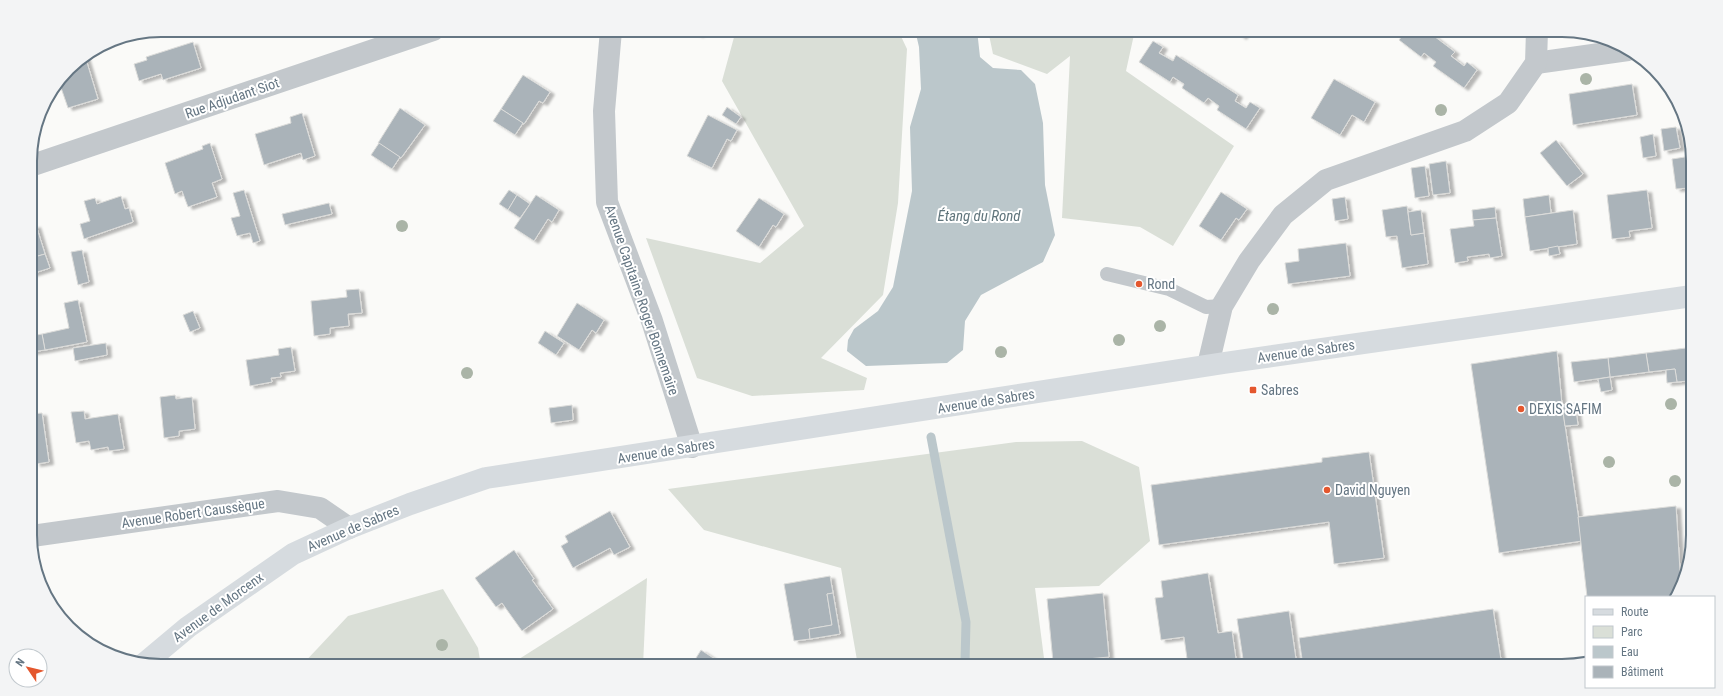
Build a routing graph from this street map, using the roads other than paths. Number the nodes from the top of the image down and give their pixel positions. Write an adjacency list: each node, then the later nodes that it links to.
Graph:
1 (412, 37): 6 (street, Rue Adjudant Siot)
2 (610, 37): 11 (street, Avenue Capitaine Roger Bonnemaire)
3 (1537, 37): 5 (street)
4 (1619, 51): 5 (street)
5 (1536, 63): 9 (street)
6 (37, 164)
7 (1107, 274): 9 (lane)
8 (1686, 297): 10 (main road, Avenue de Sabres)
9 (1222, 306): 10 (street)
10 (1208, 365): 11 (main road, Avenue de Sabres)
11 (692, 447): 12 (main road, Avenue de Sabres)
12 (349, 528): 13 (street, Avenue Robert Caussèque); 14 (main road, Avenue de Sabres)
13 (37, 535)
14 (293, 554): 15 (main road, Avenue de Morcenx)
15 (151, 658)

